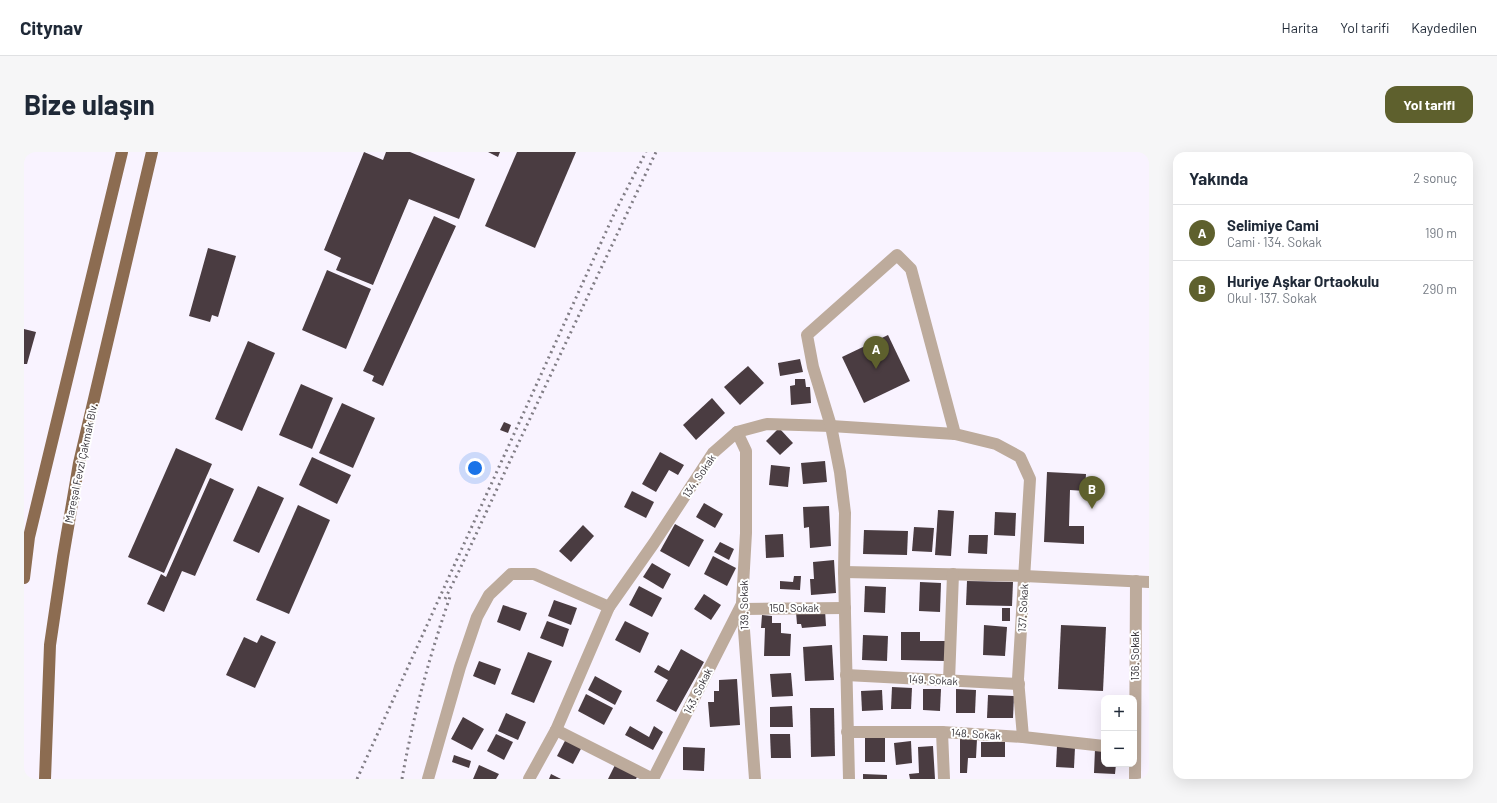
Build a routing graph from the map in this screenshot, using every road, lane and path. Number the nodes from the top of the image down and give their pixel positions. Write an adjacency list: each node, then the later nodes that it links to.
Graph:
1 (122, 152): 7 (main road)
2 (152, 152): 27 (main road, Mareşal Fevzi Çakmak Blv.)
3 (831, 426): 4 (street, 134. Sokak); 5 (street, 134. Sokak); 5 (street); 8 (street)
4 (737, 432): 14 (street, 139. Sokak); 15 (street, 134. Sokak)
5 (955, 434): 6 (street, 134. Sokak)
6 (1030, 479): 10 (street, 137. Sokak)
7 (27, 537): 11 (main road)
8 (844, 572): 9 (street); 16 (street)
9 (953, 574): 10 (street); 18 (street)
10 (1024, 576): 12 (street); 19 (street, 137. Sokak)
11 (24, 578)
12 (1136, 581): 13 (street); 21 (street, 136. Sokak)
13 (1149, 582)
14 (742, 606): 16 (street, 150. Sokak); 30 (street, 143. Sokak); 31 (street, 139. Sokak)
15 (609, 607): 20 (street, 134. Sokak); 28 (street)
16 (845, 608): 17 (street)
17 (846, 676): 18 (street, 149. Sokak); 22 (street)
18 (949, 681): 19 (street, 149. Sokak)
19 (1019, 684): 24 (street, 137. Sokak)
20 (556, 730): 29 (street, 134. Sokak); 30 (street)
21 (1135, 731)
22 (847, 732): 23 (street, 148. Sokak); 32 (street)
23 (942, 732): 24 (street, 148. Sokak); 33 (street)
24 (1023, 737): 25 (street, 148. Sokak)
25 (1101, 746)
26 (1135, 767): 34 (street, 136. Sokak)
27 (45, 779)
28 (428, 779)
29 (530, 779)
30 (653, 779)
31 (755, 779)
32 (849, 779)
33 (944, 779)
34 (1135, 779)

